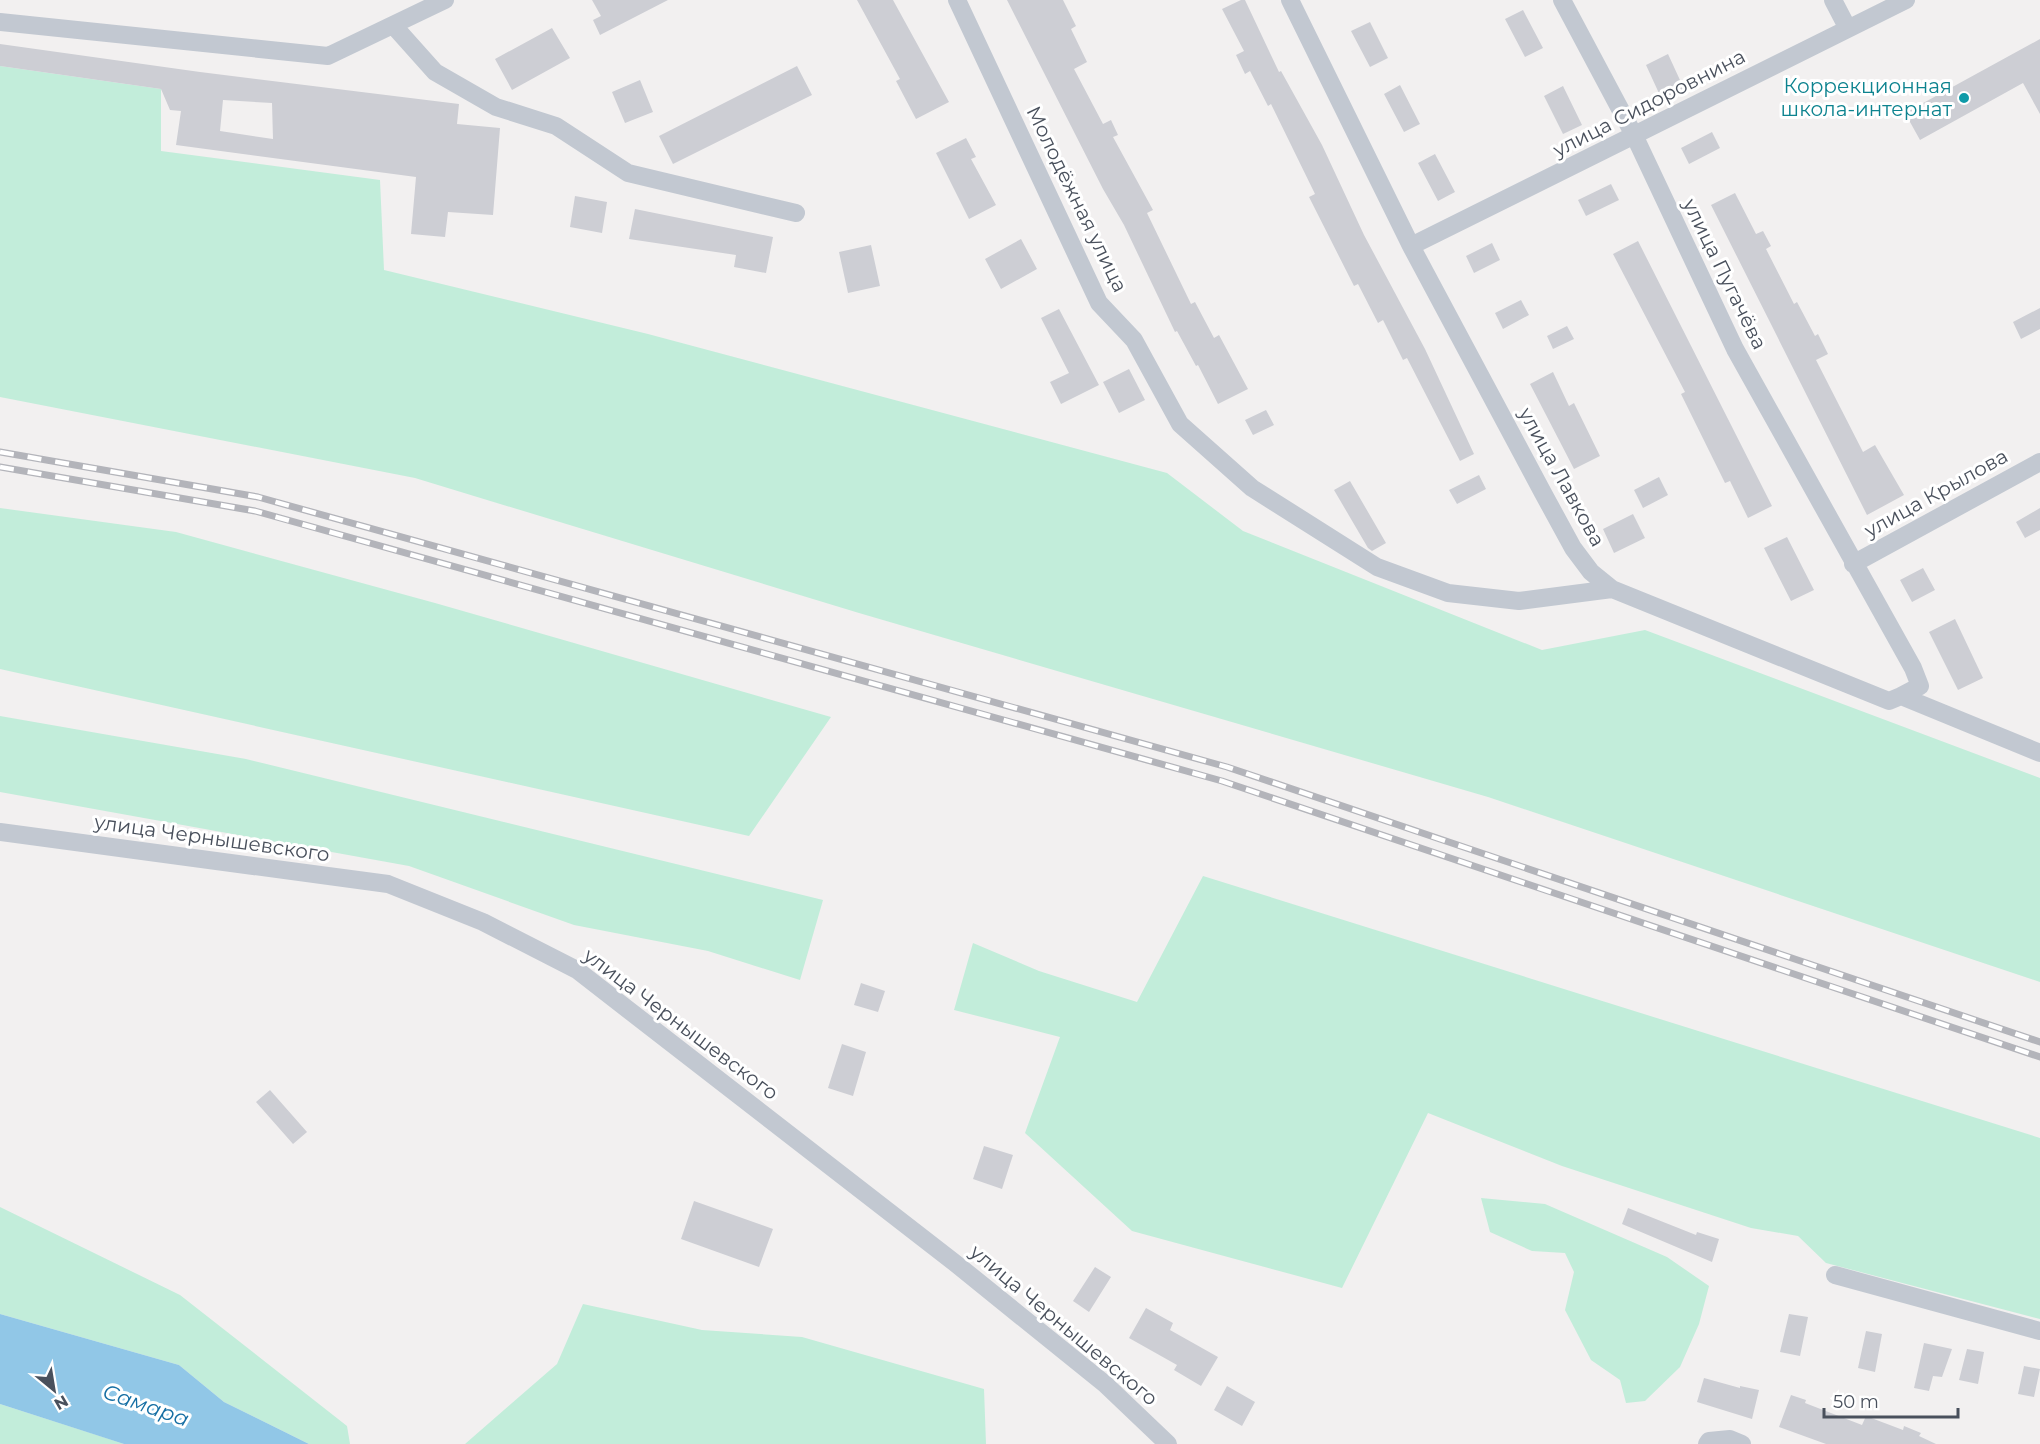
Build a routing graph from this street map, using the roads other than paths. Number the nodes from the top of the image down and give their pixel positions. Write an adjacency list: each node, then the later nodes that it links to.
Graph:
1 (445, 0): 8 (street)
2 (957, 0): 15 (street, Молодёжная улица)
3 (1290, 0): 12 (street, улица Лавкова)
4 (1562, 0): 10 (street, улица Пугачёва)
5 (1833, 0): 9 (street)
6 (1906, 0): 9 (street, улица Сидоровнина)
7 (0, 22): 8 (street)
8 (393, 26): 11 (street)
9 (1847, 27): 10 (street, улица Сидоровнина)
10 (1635, 137): 12 (street, улица Сидоровнина); 14 (street, улица Пугачёва)
11 (796, 213)
12 (1411, 246): 15 (street, улица Лавкова)
13 (2040, 462): 14 (street, улица Крылова)
14 (1853, 564): 16 (street, улица Пугачёва)
15 (1612, 589): 16 (street, улица Лавкова)
16 (1901, 696): 17 (street, улица Лавкова)
17 (2040, 753)
18 (0, 832): 22 (street, улица Чернышевского)
19 (1835, 1275): 20 (street)
20 (2040, 1331)
21 (1708, 1443): 23 (street)
22 (1168, 1444)
23 (1742, 1444)

